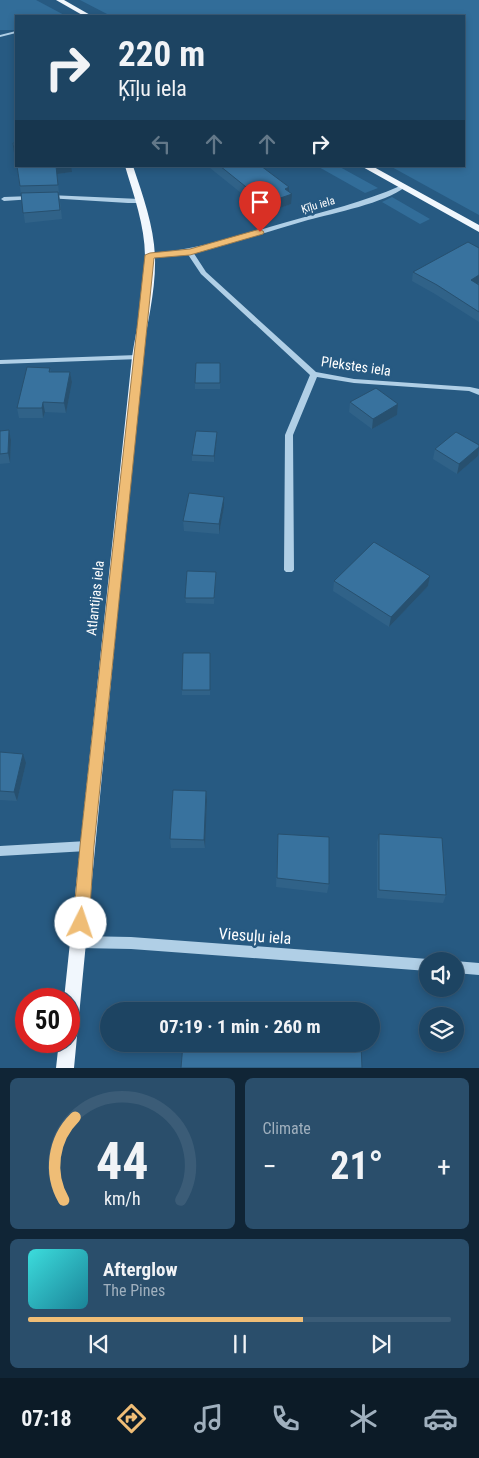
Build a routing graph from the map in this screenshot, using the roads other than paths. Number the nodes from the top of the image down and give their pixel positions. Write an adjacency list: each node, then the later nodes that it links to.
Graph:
1 (59, 0): 2 (main road)
2 (87, 15)
3 (15, 32): 4 (street)
4 (0, 34)
5 (129, 167): 9 (main road, Atlantijas iela)
6 (367, 167): 7 (main road)
7 (402, 187): 10 (main road); 11 (street, Ķīļu iela)
8 (4, 199): 9 (street)
9 (140, 201): 12 (main road, Atlantijas iela)
10 (479, 229)
11 (190, 252): 12 (street, Ķīļu iela); 15 (street, Plekstes iela)
12 (150, 255): 13 (main road, Atlantijas iela)
13 (137, 357): 14 (street); 18 (main road, Atlantijas iela)
14 (0, 362)
15 (314, 374): 16 (street, Plekstes iela); 17 (street)
16 (479, 392)
17 (289, 570)
18 (87, 846): 19 (street); 20 (main road, Atlantijas iela)
19 (0, 851)
20 (80, 942): 21 (street, Viesuļu iela); 24 (main road, Atlantijas iela)
21 (419, 964)
22 (464, 968): 23 (street)
23 (479, 969)
24 (75, 988)
25 (67, 1053): 26 (main road)
26 (65, 1068)

